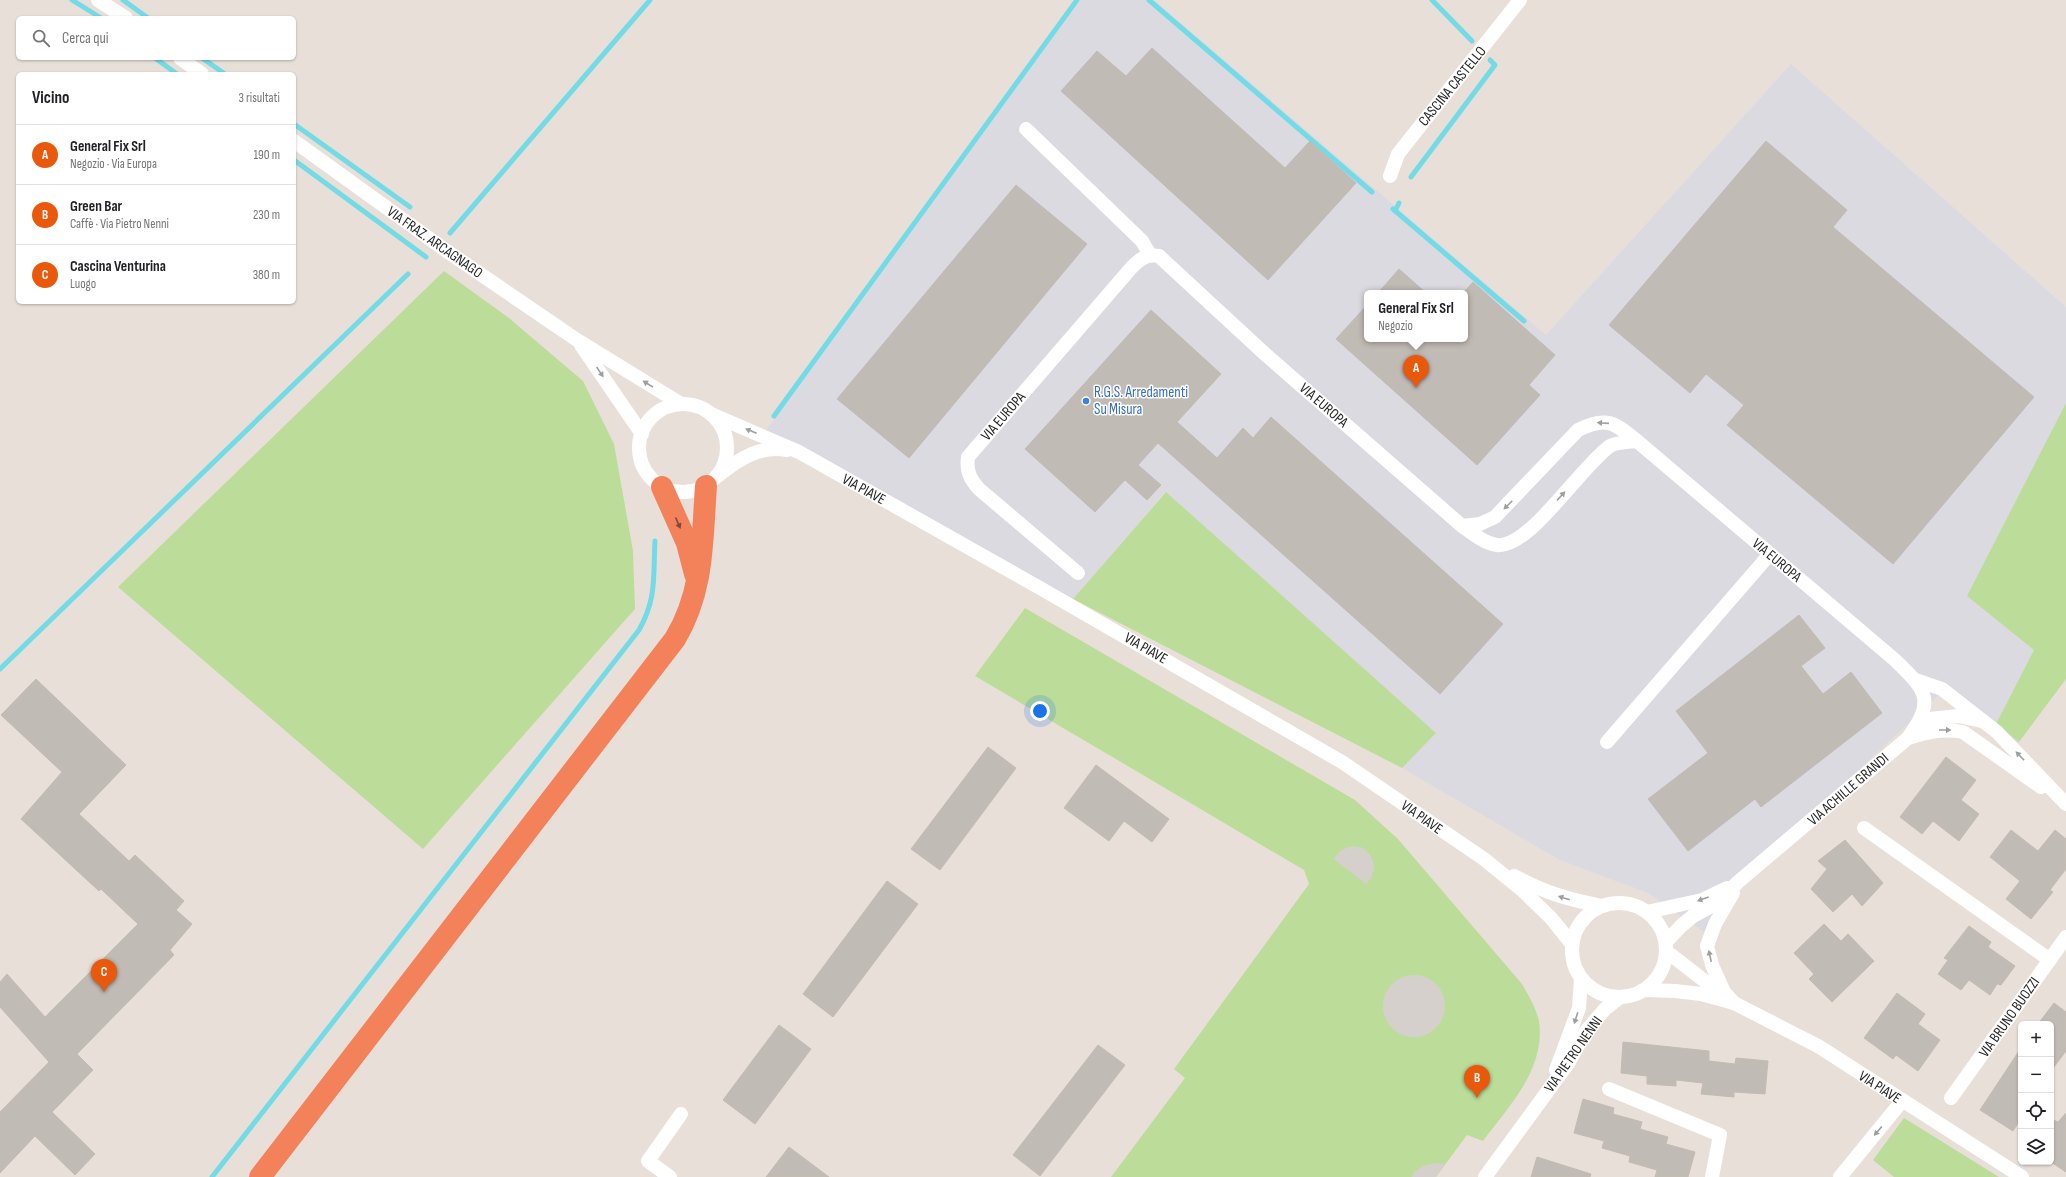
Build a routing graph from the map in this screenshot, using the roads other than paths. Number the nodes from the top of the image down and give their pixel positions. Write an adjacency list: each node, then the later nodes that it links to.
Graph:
1 (98, 0): 3 (street)
2 (1520, 0): 8 (street, CASCINA CASTELLO)
3 (123, 16)
4 (183, 60): 5 (street)
5 (199, 72)
6 (1026, 130): 9 (street)
7 (296, 142): 10 (street, VIA FRAZ. ARCAGNAGO)
8 (1390, 176)
9 (1150, 255): 18 (street, VIA EUROPA); 20 (street, VIA EUROPA)
10 (578, 340): 11 (street, VIA FRAZ. ARCAGNAGO, one-way to 10); 13 (street, one-way to 13)
11 (681, 404): 12 (street, VIA PIAVE); 13 (street, VIA PIAVE)
12 (711, 414): 15 (street, VIA PIAVE, one-way to 12); 16 (street, VIA PIAVE)
13 (642, 434): 17 (street, VIA PIAVE)
14 (1637, 441): 18 (street, VIA EUROPA, one-way to 14); 18 (street, VIA EUROPA, one-way to 18); 19 (street, VIA EUROPA)
15 (799, 452): 16 (street, VIA PIAVE); 29 (street, VIA PIAVE)
16 (712, 481): 17 (street, VIA PIAVE); 21 (highway)
17 (662, 487): 21 (highway, one-way to 21)
18 (1462, 526)
19 (1770, 554): 22 (street, VIA EUROPA); 26 (street)
20 (1078, 573)
21 (697, 585): 47 (highway)
22 (1916, 680): 23 (street, VIA ACHILLE GRANDI); 24 (street)
23 (1921, 720): 24 (street); 25 (street, VIA ACHILLE GRANDI)
24 (1984, 722): 27 (street, one-way to 24)
25 (1908, 738): 27 (street, one-way to 27); 30 (street, VIA ACHILLE GRANDI)
26 (1607, 742)
27 (2066, 804)
28 (1864, 828): 36 (street)
29 (1484, 859): 31 (street, VIA PIAVE, one-way to 29); 34 (street, VIA PIAVE)
30 (1738, 882): 32 (street, VIA ACHILLE GRANDI, one-way to 32); 35 (street, VIA ACHILLE GRANDI); 39 (street, VIA ACHILLE GRANDI, one-way to 30)
31 (1602, 906): 32 (street, VIA PIAVE); 34 (street, VIA PIAVE)
32 (1647, 912): 35 (street, VIA PIAVE)
33 (2066, 937): 36 (street, VIA BRUNO BUOZZI)
34 (1572, 944): 37 (street, VIA PIAVE)
35 (1666, 947): 38 (street, VIA PIAVE); 39 (street)
36 (2050, 960): 43 (street, VIA BRUNO BUOZZI)
37 (1581, 979): 40 (street, VIA PIAVE); 46 (street, VIA PIETRO NENNI, one-way to 46)
38 (1645, 990): 40 (street, VIA PIAVE); 41 (street, VIA PIAVE)
39 (1724, 992): 41 (street, VIA PIAVE)
40 (1619, 998): 46 (street, VIA PIETRO NENNI)
41 (1734, 1003): 44 (street, VIA PIAVE)
42 (1609, 1089): 50 (street)
43 (1951, 1098)
44 (1902, 1101): 51 (street, one-way to 51); 52 (street, VIA PIAVE)
45 (681, 1114): 48 (street)
46 (1532, 1114): 49 (street, VIA PIETRO NENNI)
47 (260, 1177)
48 (670, 1177)
49 (1485, 1177)
50 (1712, 1177)
51 (1840, 1177)
52 (2022, 1177)

